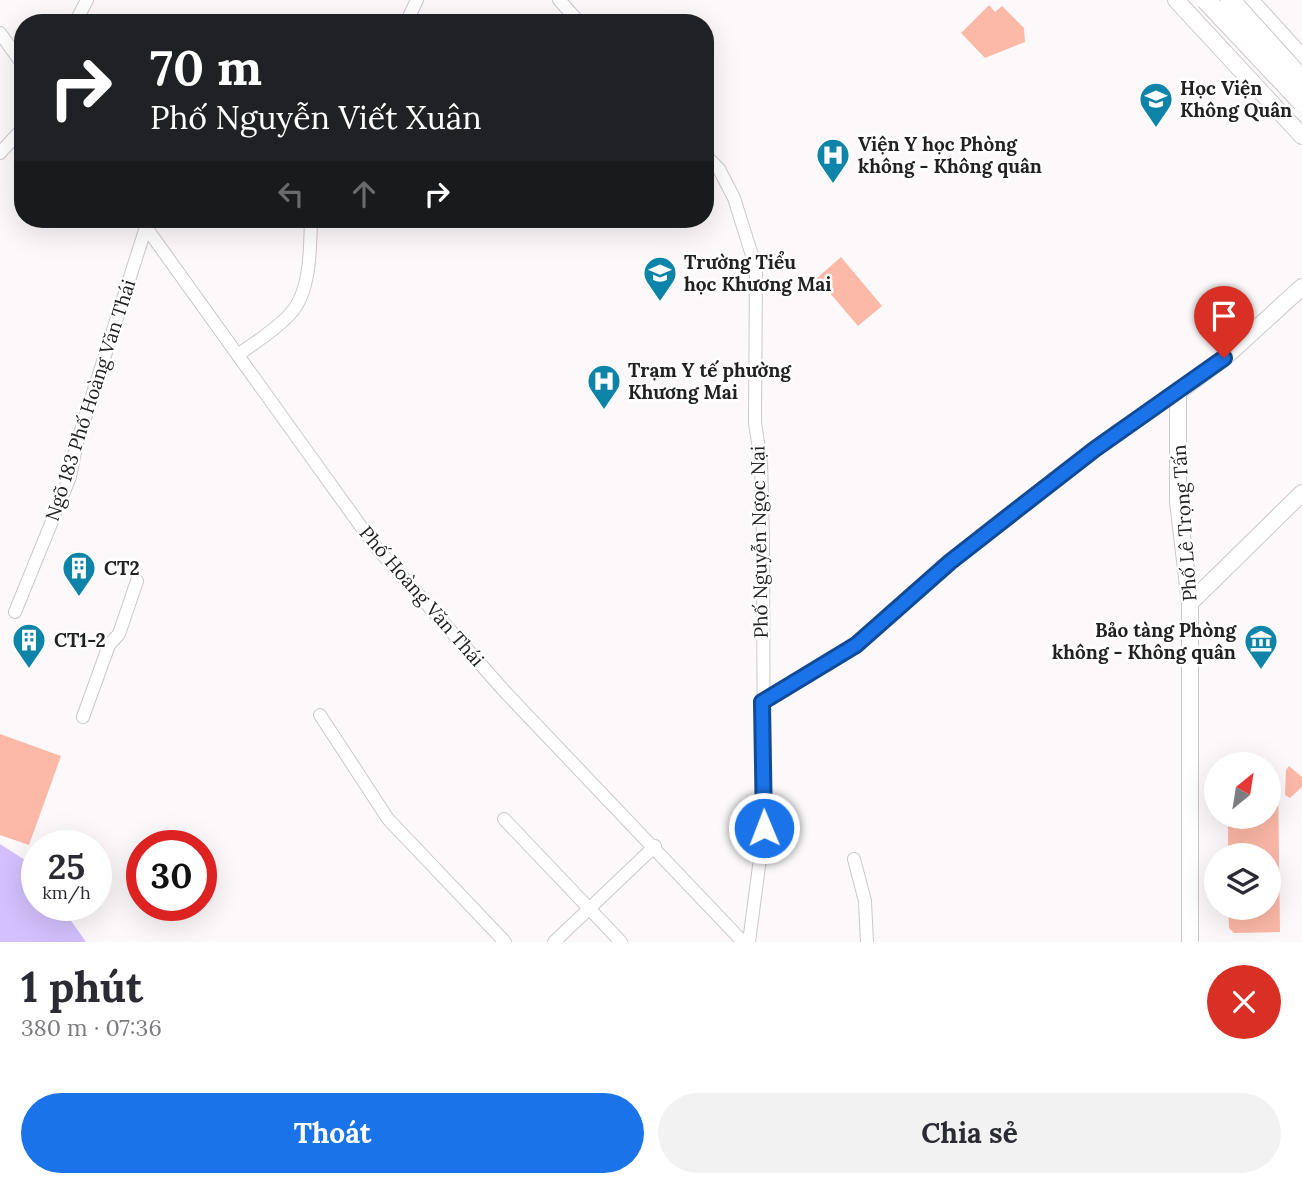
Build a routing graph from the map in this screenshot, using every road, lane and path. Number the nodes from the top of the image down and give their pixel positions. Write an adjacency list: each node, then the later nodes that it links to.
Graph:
1 (559, 0): 7 (street)
2 (1176, 0): 8 (main road)
3 (1206, 0): 13 (highway, bridge)
4 (1230, 0): 12 (highway, bridge)
5 (1237, 0): 8 (main road)
6 (1251, 0): 11 (main road)
7 (572, 14)
8 (1205, 29): 14 (main road)
9 (0, 33): 10 (street)
10 (14, 52)
11 (1302, 57)
12 (1302, 80)
13 (1302, 102)
14 (1302, 135)
15 (14, 138): 16 (street)
16 (0, 153)
17 (714, 164): 28 (street, Phố Nguyễn Ngọc Nại)
18 (142, 228): 27 (street, Ngõ 183 Phố Hoàng Văn Thái)
19 (147, 228): 22 (street, Phố Hoàng Văn Thái)
20 (310, 228): 22 (street)
21 (1302, 287): 23 (main road)
22 (238, 355): 32 (street, Phố Hoàng Văn Thái)
23 (1178, 392): 26 (main road, Phố Lê Trọng Tấn); 28 (street)
24 (1302, 493): 26 (main road)
25 (137, 581): 30 (street)
26 (1189, 603): 41 (main road, Phố Lê Trọng Tấn)
27 (15, 612)
28 (762, 702): 39 (street, Phố Nguyễn Ngọc Nại)
29 (320, 715): 35 (street)
30 (83, 717)
31 (504, 819): 34 (street)
32 (655, 846): 34 (street); 38 (street, Phố Hoàng Văn Thái)
33 (854, 859): 40 (street)
34 (588, 909): 36 (street); 37 (street)
35 (505, 942)
36 (554, 942)
37 (621, 942)
38 (743, 942)
39 (749, 942)
40 (867, 942)
41 (1190, 942)

